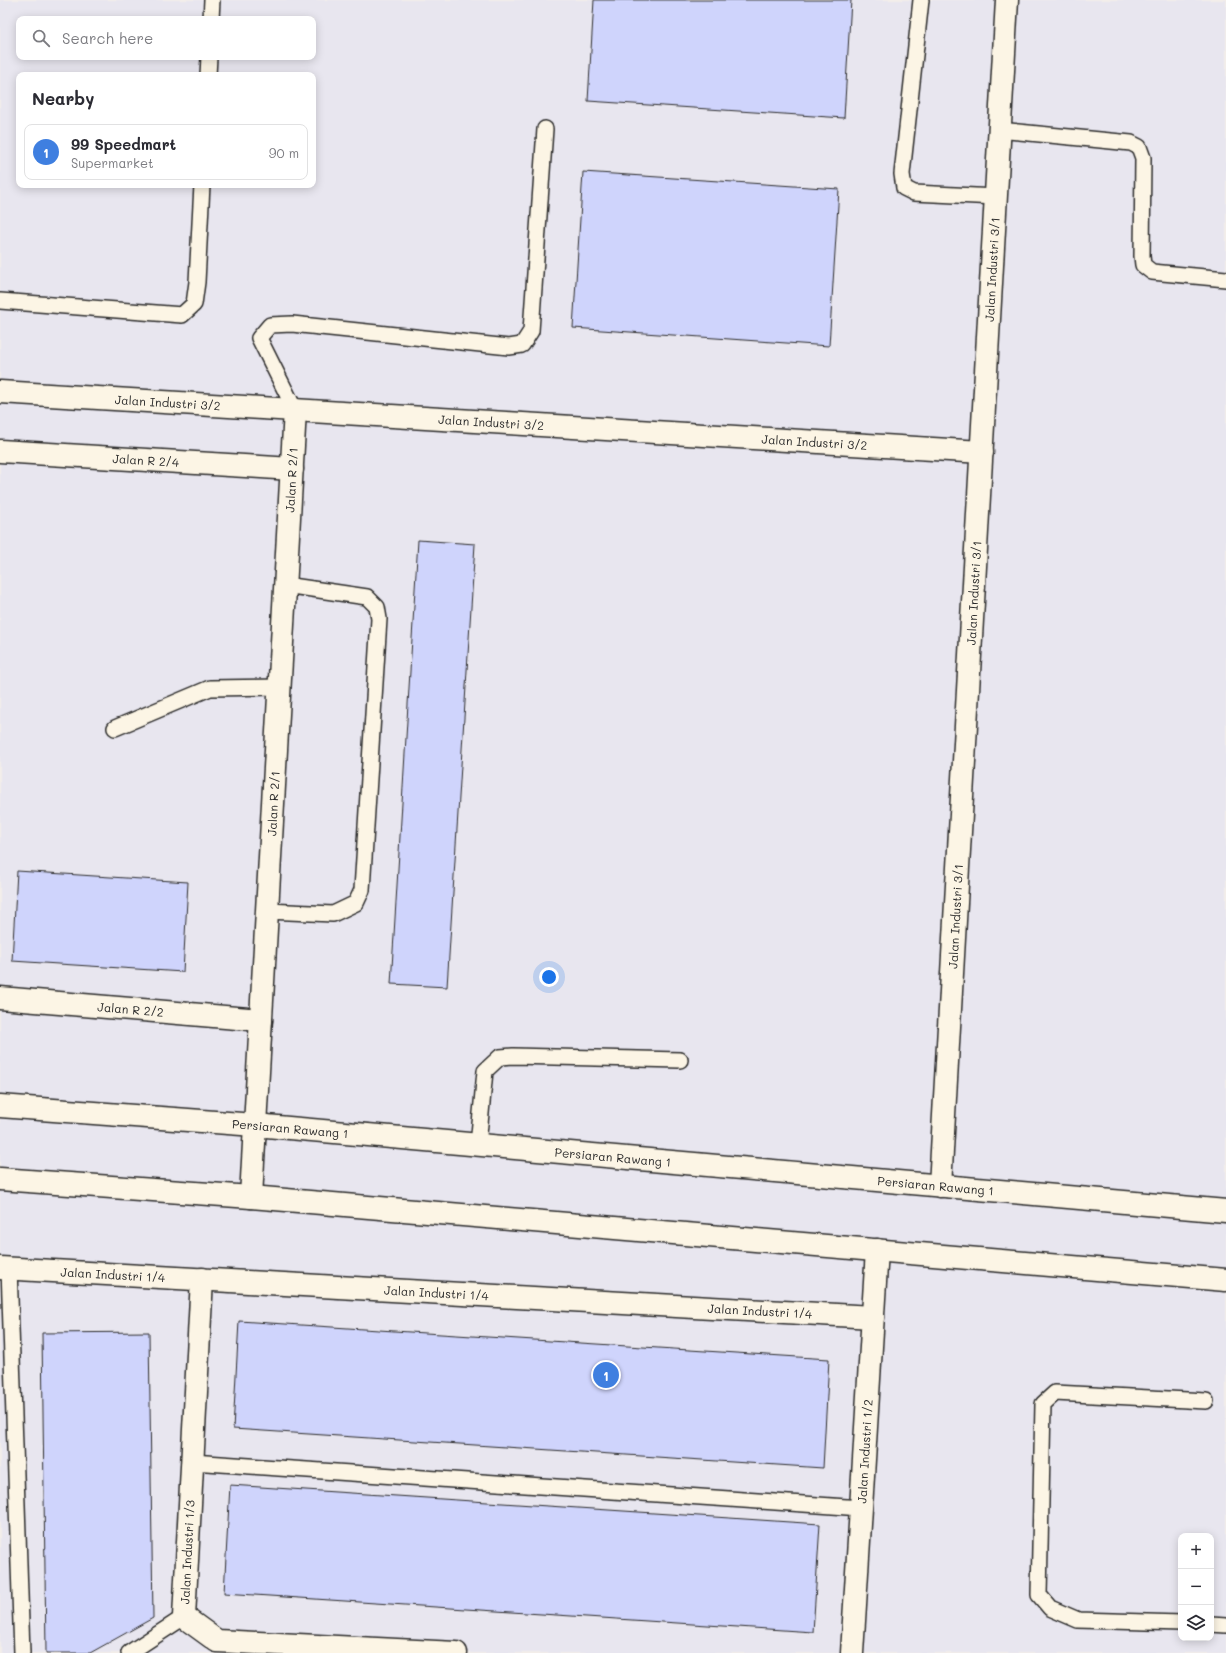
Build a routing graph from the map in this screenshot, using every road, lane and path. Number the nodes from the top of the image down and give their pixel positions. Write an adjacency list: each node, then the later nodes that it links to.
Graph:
1 (212, 0): 4 (lane)
2 (921, 0): 10 (lane)
3 (1007, 0): 8 (street, Jalan Industri 3/1)
4 (211, 16)
5 (209, 60): 6 (lane)
6 (208, 72)
7 (545, 129): 14 (lane)
8 (999, 130): 10 (street, Jalan Industri 3/1); 11 (lane)
9 (202, 188): 12 (lane)
10 (996, 197): 16 (street, Jalan Industri 3/1)
11 (1226, 280)
12 (0, 301)
13 (0, 392): 14 (street, Jalan Industri 3/2)
14 (295, 410): 16 (street, Jalan Industri 3/2); 17 (street, Jalan R 2/1)
15 (0, 451): 17 (street, Jalan R 2/4)
16 (982, 452): 29 (street, Jalan Industri 3/1)
17 (292, 469): 18 (street, Jalan R 2/1)
18 (285, 585): 19 (street, Jalan R 2/1); 21 (lane)
19 (279, 687): 20 (lane); 21 (street, Jalan R 2/1)
20 (115, 728)
21 (267, 911): 23 (street, Jalan R 2/1)
22 (0, 998): 23 (street, Jalan R 2/2)
23 (261, 1020): 26 (street, Jalan R 2/1)
24 (680, 1060): 27 (lane)
25 (0, 1106): 26 (street, Persiaran Rawang 1)
26 (255, 1125): 27 (street, Persiaran Rawang 1); 30 (street, Jalan R 2/1)
27 (478, 1145): 29 (street, Persiaran Rawang 1)
28 (0, 1179): 30 (street)
29 (940, 1186): 31 (street, Persiaran Rawang 1)
30 (251, 1198): 32 (street)
31 (1226, 1211)
32 (877, 1250): 35 (street); 36 (street, Jalan Industri 1/2)
33 (5, 1268): 34 (street, Jalan Industri 1/4); 45 (lane)
34 (202, 1279): 36 (street, Jalan Industri 1/4); 38 (street, Jalan Industri 1/3)
35 (1226, 1280)
36 (873, 1318): 39 (street, Jalan Industri 1/2)
37 (1206, 1401): 41 (lane)
38 (192, 1462): 39 (lane); 40 (street, Jalan Industri 1/3)
39 (861, 1508): 48 (street, Jalan Industri 1/2)
40 (184, 1617): 44 (street, Jalan Industri 1/3); 46 (lane)
41 (1178, 1623)
42 (1214, 1624): 43 (lane)
43 (1226, 1624)
44 (422, 1652): 47 (street, Jalan Industri 1/3)
45 (22, 1653)
46 (129, 1653)
47 (456, 1653)
48 (852, 1653)

